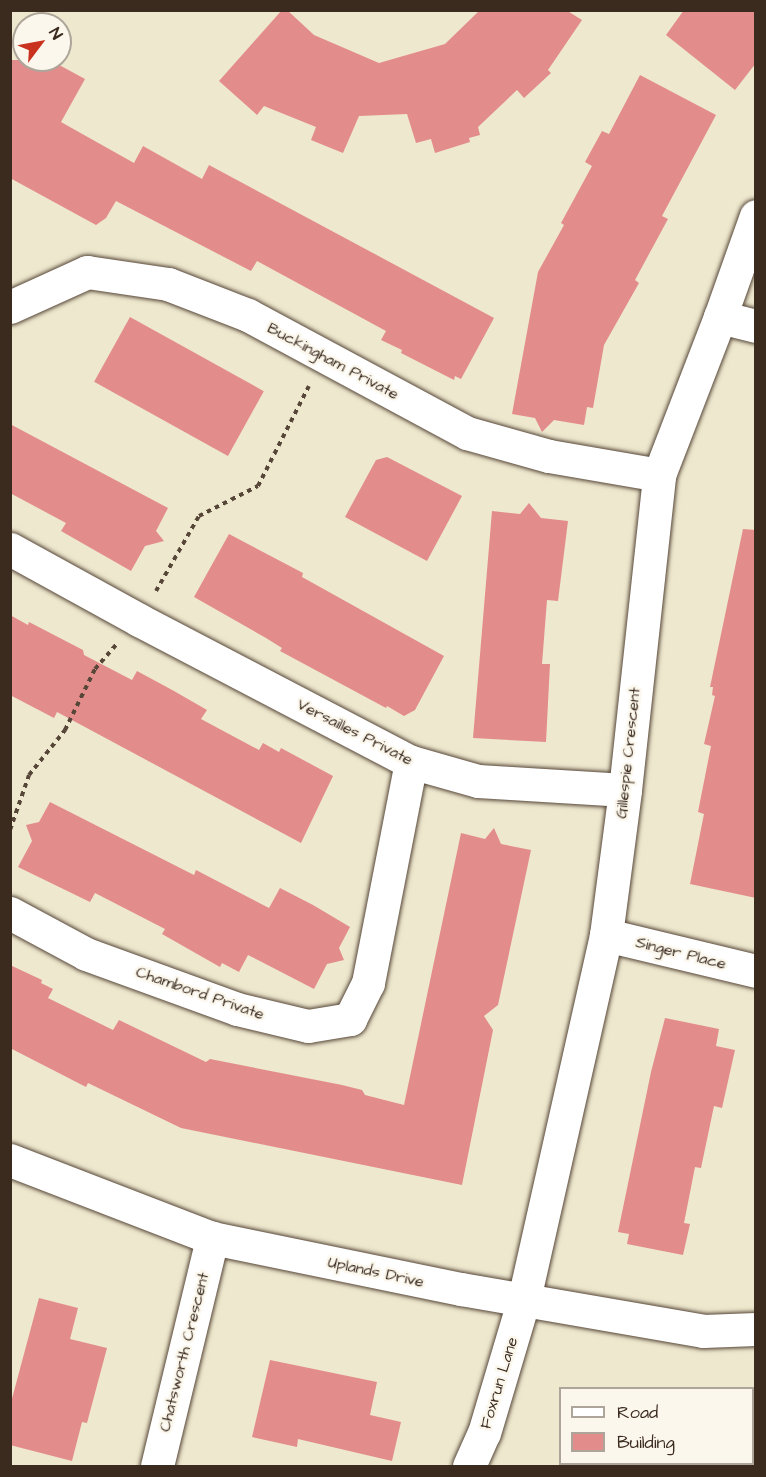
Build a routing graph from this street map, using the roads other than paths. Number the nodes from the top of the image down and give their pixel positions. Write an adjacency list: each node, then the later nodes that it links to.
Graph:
1 (756, 216): 3 (street, Gillespie Crescent)
2 (10, 307): 5 (street, Buckingham Private)
3 (720, 317): 4 (street); 5 (street, Gillespie Crescent)
4 (756, 326)
5 (659, 475): 8 (street, Gillespie Crescent)
6 (10, 549): 7 (street, Versailles Private)
7 (411, 762): 8 (street, Versailles Private); 9 (street, Chambord Private)
8 (625, 790): 10 (street, Gillespie Crescent)
9 (10, 913)
10 (606, 934): 11 (street, Singer Place); 14 (street, Gillespie Crescent)
11 (756, 970)
12 (10, 1160): 13 (street, Uplands Drive)
13 (212, 1238): 14 (street, Uplands Drive); 16 (street, Chatsworth Crescent)
14 (524, 1299): 15 (street, Uplands Drive); 17 (street, Foxrun Lane)
15 (756, 1329)
16 (157, 1467)
17 (469, 1467)

